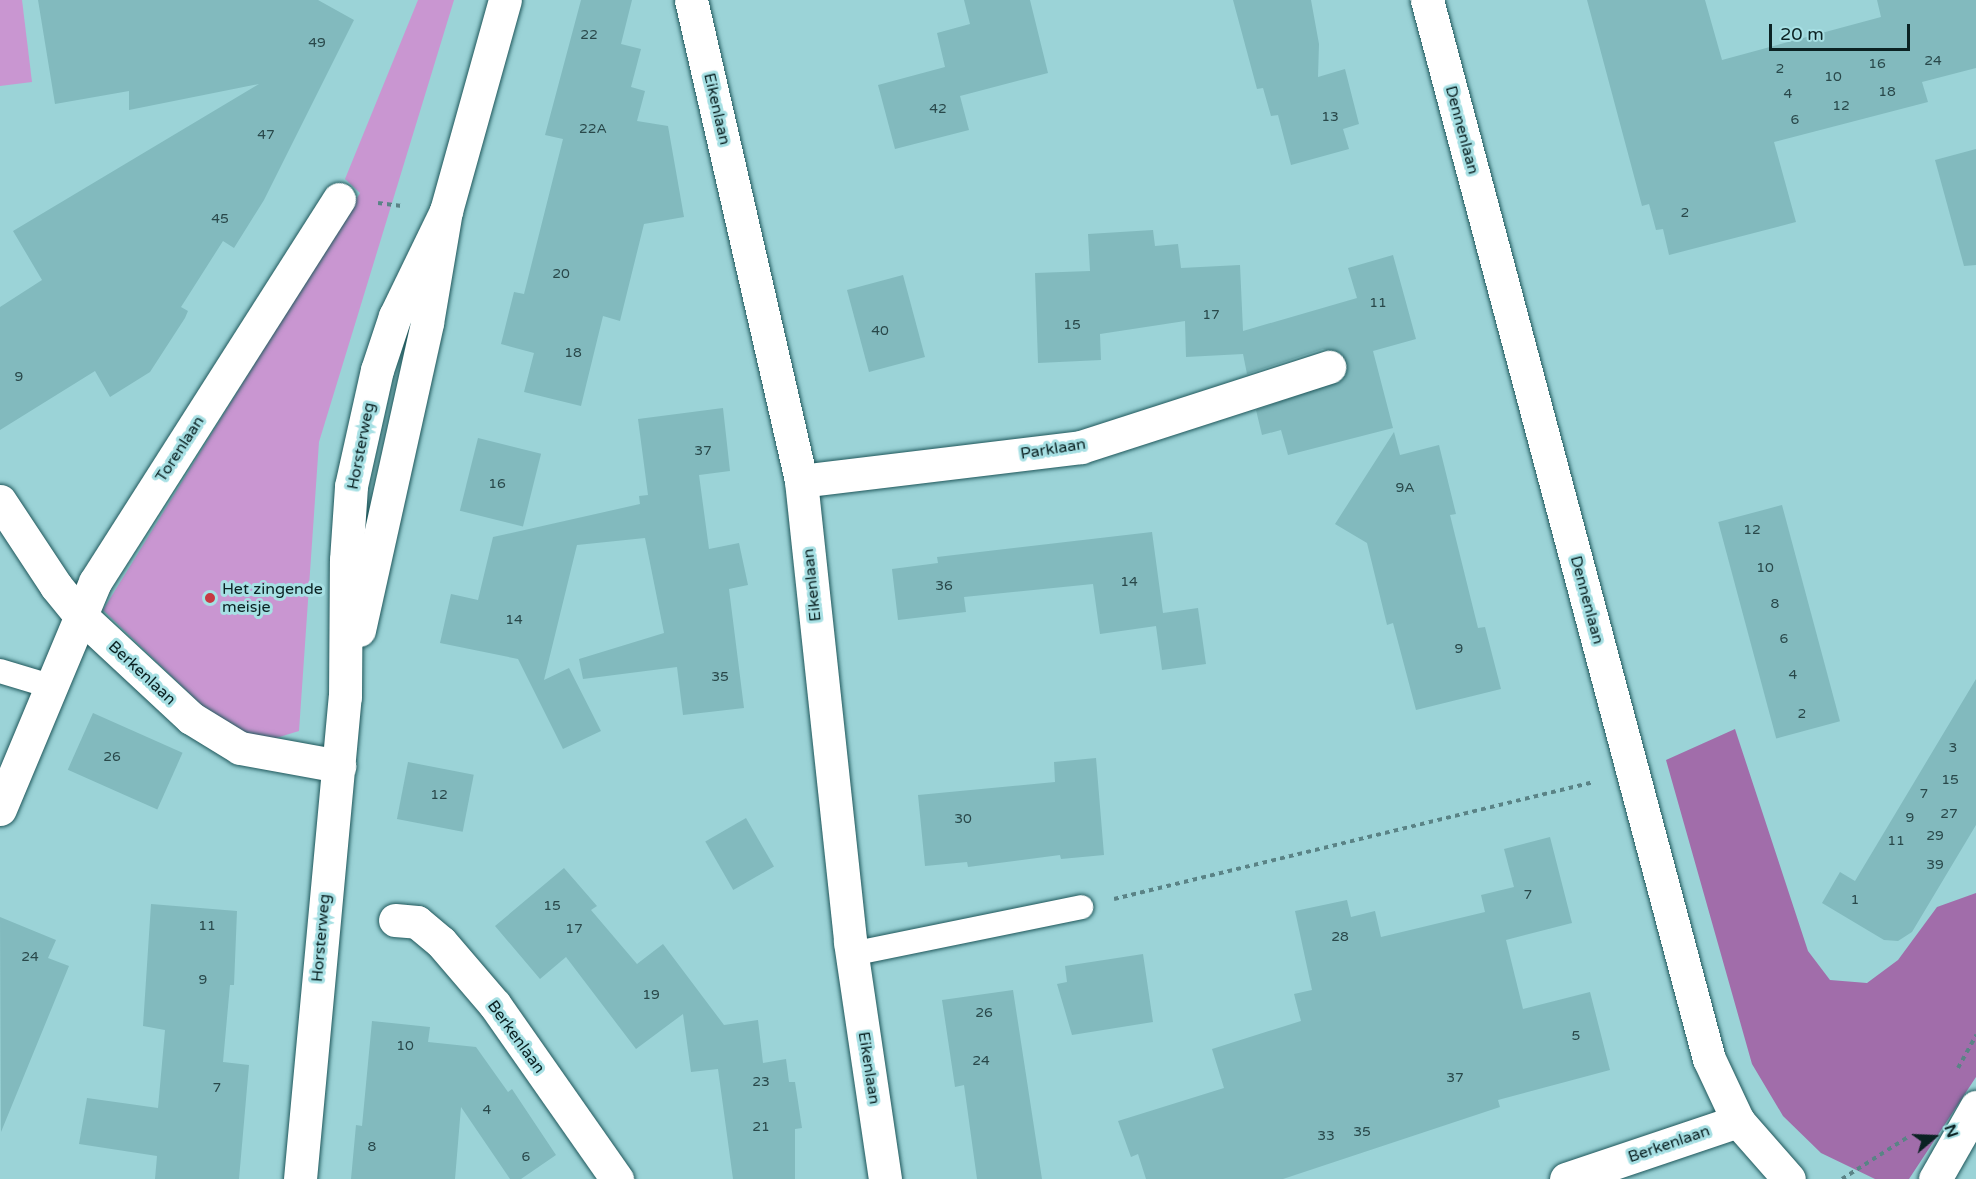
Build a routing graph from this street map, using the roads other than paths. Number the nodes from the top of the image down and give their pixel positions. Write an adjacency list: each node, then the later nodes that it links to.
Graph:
1 (504, 0): 11 (street, Horsterweg)
2 (691, 0): 6 (street, Eikenlaan)
3 (1435, 2): 17 (street, Dennenlaan)
4 (339, 199): 8 (street, Torenlaan)
5 (1329, 367): 6 (street, Parklaan)
6 (801, 481): 15 (street, Eikenlaan)
7 (0, 501): 8 (street, Berkenlaan)
8 (80, 615): 10 (street, Torenlaan); 11 (street, Berkenlaan)
9 (0, 671): 10 (lane)
10 (50, 686): 12 (street, Torenlaan)
11 (339, 766): 18 (street, Horsterweg)
12 (0, 809)
13 (1081, 907): 15 (lane)
14 (395, 920): 19 (street, Berkenlaan)
15 (851, 954): 20 (street, Eikenlaan)
16 (1976, 1107): 23 (street)
17 (1738, 1120): 21 (street, Berkenlaan); 22 (street, Dennenlaan)
18 (300, 1179)
19 (617, 1179)
20 (885, 1179)
21 (1566, 1179)
22 (1790, 1179)
23 (1935, 1179)

